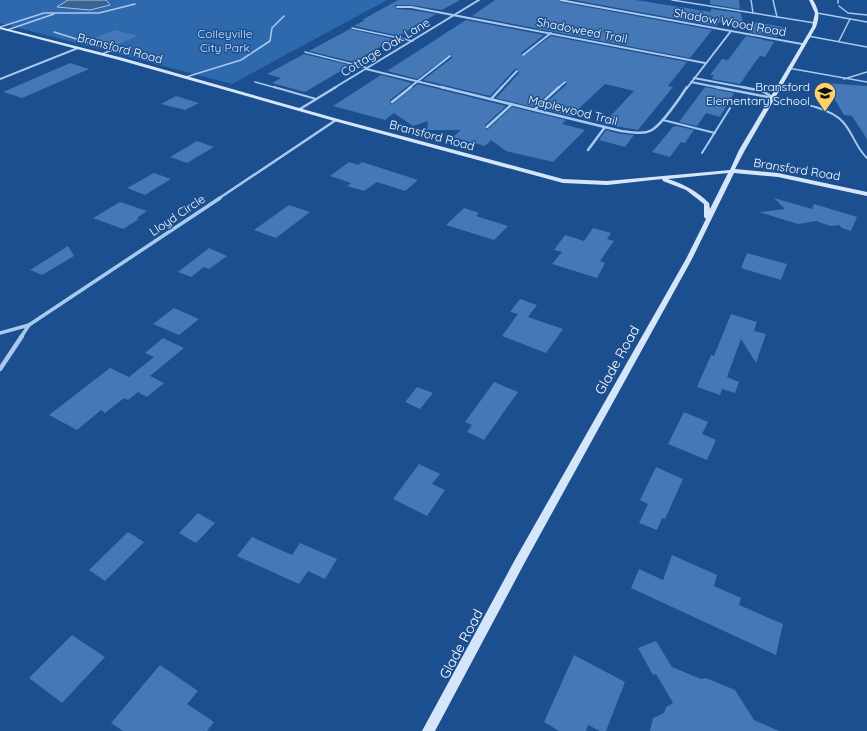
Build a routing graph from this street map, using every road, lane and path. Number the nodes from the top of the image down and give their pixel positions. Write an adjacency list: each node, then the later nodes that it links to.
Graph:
1 (479, 0): 15 (street, Cottage Oak Lane)
2 (560, 0): 25 (street, Shadow Wood Road)
3 (672, 0): 13 (lane)
4 (751, 0): 13 (lane)
5 (773, 0): 18 (lane)
6 (811, 0): 14 (main road)
7 (838, 0): 8 (lane)
8 (838, 3)
9 (135, 4): 12 (lane)
10 (839, 6): 16 (lane)
11 (398, 7): 15 (street, Shadoweed Trail)
12 (56, 13): 22 (lane); 24 (lane)
13 (753, 13): 18 (lane)
14 (817, 13): 19 (lane); 21 (main road, Glade Road)
15 (456, 15): 27 (street, Shadoweed Trail); 29 (street, Cottage Oak Lane)
16 (867, 15)
17 (284, 16): 44 (lane)
18 (778, 17): 21 (lane)
19 (850, 19): 20 (lane); 30 (lane)
20 (867, 22)
21 (815, 23): 28 (main road, Glade Road)
22 (0, 28): 24 (main road, Bransford Road)
23 (352, 28): 29 (lane)
24 (7, 30): 34 (main road, Bransford Road)
25 (732, 31): 31 (street, Shadow Wood Road); 39 (street, Maplewood Trail)
26 (54, 32): 32 (lane)
27 (551, 33): 37 (street); 39 (street, Shadoweed Trail)
28 (808, 36): 30 (lane); 31 (main road, Glade Road)
29 (413, 41): 40 (street, Cottage Oak Lane)
30 (839, 41): 33 (lane)
31 (802, 44): 41 (main road, Glade Road)
32 (93, 45): 34 (lane); 36 (lane)
33 (867, 46)
34 (81, 49): 36 (main road, Bransford Road); 46 (street)
35 (305, 52): 40 (lane)
36 (102, 54): 44 (main road, Bransford Road)
37 (523, 55)
38 (450, 56): 48 (street)
39 (705, 63): 45 (street, Maplewood Trail)
40 (367, 68): 48 (street, Maplewood Trail); 54 (street, Cottage Oak Lane)
41 (788, 68): 47 (lane); 53 (main road, Glade Road)
42 (517, 72): 55 (street)
43 (867, 72): 47 (lane)
44 (186, 77): 59 (main road, Bransford Road)
45 (694, 78): 51 (street, Maplewood Trail); 53 (street)
46 (0, 79)
47 (844, 80): 52 (lane)
48 (418, 81): 55 (street, Maplewood Trail); 56 (street)
49 (255, 82): 54 (lane)
50 (565, 82): 60 (street)
51 (691, 82): 53 (street); 62 (street, Maplewood Trail)
52 (867, 82)
53 (773, 98): 68 (lane); 69 (main road, Glade Road)
54 (316, 99): 59 (street, Cottage Oak Lane)
55 (491, 99): 57 (street, Maplewood Trail)
56 (392, 102)
57 (512, 104): 60 (street, Maplewood Trail); 63 (street)
58 (730, 108): 65 (lane)
59 (300, 109): 61 (main road, Bransford Road)
60 (534, 110): 64 (street, Maplewood Trail)
61 (336, 120): 70 (main road, Bransford Road); 73 (street, Lloyd Circle)
62 (663, 120): 64 (street, Maplewood Trail); 65 (lane)
63 (486, 127)
64 (605, 127): 66 (street)
65 (714, 133): 67 (lane)
66 (588, 150)
67 (702, 153)
68 (867, 158)
69 (733, 171): 70 (main road, Bransford Road); 71 (main road, Bransford Road); 72 (main road, Glade Road)
70 (661, 179): 72 (main road)
71 (867, 194)
72 (707, 220): 76 (main road, Glade Road)
73 (29, 325): 74 (street, Lloyd Circle); 75 (street, Lloyd Circle)
74 (0, 333)
75 (0, 369)
76 (428, 731)

